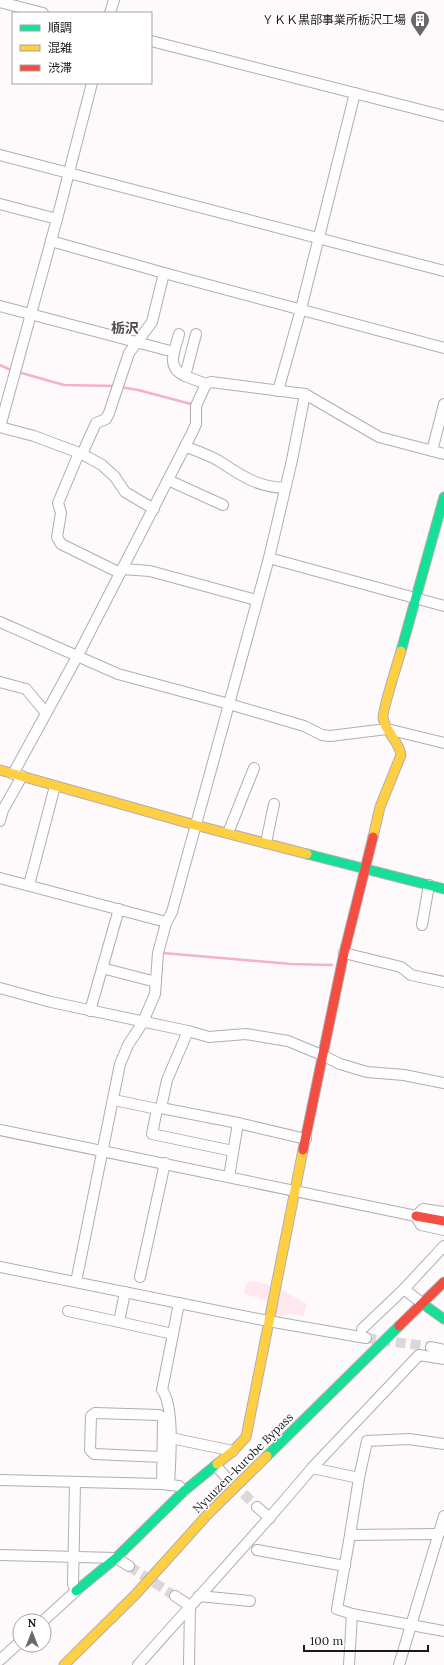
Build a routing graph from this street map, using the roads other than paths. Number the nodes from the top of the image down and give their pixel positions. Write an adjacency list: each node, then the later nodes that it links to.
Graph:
1 (114, 0): 4 (street)
2 (0, 2): 3 (street)
3 (39, 12)
4 (110, 12)
5 (152, 41): 7 (street)
6 (92, 84): 10 (street)
7 (356, 93): 8 (street); 13 (street)
8 (444, 116)
9 (0, 157): 10 (street)
10 (68, 173): 12 (street); 13 (street)
11 (0, 204): 12 (street)
12 (57, 220): 14 (street)
13 (319, 238): 15 (street); 18 (street)
14 (51, 241): 16 (street); 19 (street)
15 (444, 271)
16 (164, 273): 18 (street); 22 (street)
17 (0, 306): 19 (street)
18 (301, 309): 23 (street); 27 (street)
19 (31, 314): 22 (street); 30 (street)
20 (179, 334): 24 (street)
21 (196, 334): 25 (street)
22 (137, 342): 24 (street); 33 (street)
23 (444, 348)
24 (174, 352): 25 (street)
25 (185, 376): 26 (street)
26 (206, 384): 27 (street); 31 (street)
27 (278, 391): 28 (street)
28 (305, 394): 32 (street); 36 (street)
29 (444, 404): 32 (street)
30 (0, 427): 33 (street)
31 (185, 446): 35 (street); 36 (street)
32 (432, 451): 34 (street)
33 (81, 454): 39 (street); 41 (street)
34 (444, 454)
35 (168, 480): 38 (street); 39 (street)
36 (285, 488): 40 (street)
37 (444, 497): 42 (main road)
38 (223, 505)
39 (154, 509): 41 (street)
40 (269, 558): 42 (street); 43 (street)
41 (121, 571): 43 (street); 46 (street)
42 (417, 598): 44 (street); 50 (main road)
43 (256, 600): 48 (street)
44 (444, 606)
45 (0, 622): 46 (street)
46 (78, 655): 48 (street); 49 (street)
47 (0, 682): 49 (street)
48 (229, 704): 50 (street); 58 (street)
49 (46, 713): 54 (street)
50 (387, 729): 51 (street); 61 (main road)
51 (444, 743)
52 (254, 768): 59 (street)
53 (0, 770): 54 (main road)
54 (17, 775): 55 (main road); 57 (street)
55 (54, 786): 58 (main road); 63 (street)
56 (274, 804): 60 (street)
57 (0, 821)
58 (195, 825): 59 (main road); 67 (street)
59 (228, 833): 60 (main road)
60 (266, 843): 61 (main road)
61 (364, 869): 64 (main road); 69 (main road)
62 (0, 878): 63 (street)
63 (29, 885): 66 (street)
64 (429, 885): 65 (main road); 68 (street)
65 (444, 889)
66 (119, 909): 67 (street); 70 (street)
67 (166, 922): 71 (street)
68 (422, 925)
69 (344, 953): 72 (street); 77 (main road)
70 (102, 968): 71 (street); 74 (street)
71 (156, 982): 75 (street)
72 (444, 982)
73 (0, 988): 74 (street)
74 (90, 1011): 75 (street)
75 (143, 1022): 76 (street); 79 (street)
76 (188, 1031): 77 (street); 80 (street)
77 (322, 1055): 78 (street); 83 (main road)
78 (444, 1083)
79 (114, 1100): 80 (street); 84 (street)
80 (159, 1108): 81 (street); 85 (street)
81 (238, 1123): 83 (street); 85 (street)
82 (0, 1130): 84 (street)
83 (306, 1139): 88 (main road)
84 (103, 1151): 86 (street); 96 (street)
85 (233, 1151): 87 (street)
86 (165, 1163): 87 (street); 95 (street)
87 (229, 1177): 88 (street)
88 (295, 1190): 90 (street); 104 (main road)
89 (444, 1212): 90 (street)
90 (416, 1216): 91 (main road); 92 (street)
91 (444, 1221)
92 (444, 1230)
93 (444, 1246): 98 (street)
94 (0, 1267): 96 (street)
95 (140, 1278)
96 (76, 1282): 99 (street)
97 (444, 1282): 101 (main road, Nyuuzen-kurobe Bypass)
98 (404, 1289): 101 (street); 104 (street)
99 (125, 1292): 100 (street); 105 (street)
100 (178, 1303): 104 (street); 106 (street)
101 (423, 1304): 103 (main road); 144 (main road, Nyuuzen-kurobe Bypass)
102 (68, 1311): 105 (street)
103 (444, 1319)
104 (268, 1321): 112 (main road)
105 (119, 1322): 106 (street)
106 (173, 1334): 110 (street)
107 (431, 1347): 108 (street)
108 (444, 1350)
109 (444, 1359): 115 (street)
110 (171, 1438): 112 (street); 120 (street)
111 (444, 1444): 117 (street)
112 (233, 1451): 114 (main road)
113 (162, 1456): 113 (street); 120 (street)
114 (216, 1466): 116 (street); 121 (main road)
115 (312, 1468): 117 (street); 124 (street)
116 (226, 1476)
117 (359, 1478): 126 (street)
118 (0, 1480): 119 (street)
119 (75, 1483): 120 (street); 129 (street)
120 (166, 1484): 121 (street)
121 (184, 1491): 130 (main road)
122 (256, 1507): 124 (street)
123 (444, 1516): 125 (street)
124 (270, 1518): 135 (street)
125 (439, 1534): 126 (street); 140 (street)
126 (350, 1535): 132 (street)
127 (257, 1550): 132 (street)
128 (0, 1555): 129 (street)
129 (73, 1556): 130 (street); 133 (street)
130 (116, 1558): 131 (street); 133 (main road)
131 (129, 1566)
132 (345, 1566): 139 (street)
133 (76, 1591): 138 (street)
134 (175, 1596): 137 (street)
135 (199, 1596): 136 (street); 137 (street)
136 (250, 1601)
137 (190, 1606): 145 (street); 146 (street)
138 (52, 1613)
139 (352, 1614): 140 (street); 147 (street)
140 (411, 1625): 141 (street); 148 (street)
141 (444, 1631)
142 (12, 1649): 143 (street)
143 (0, 1660)
144 (64, 1665)
145 (138, 1665)
146 (188, 1665)
147 (349, 1665)
148 (399, 1665)

